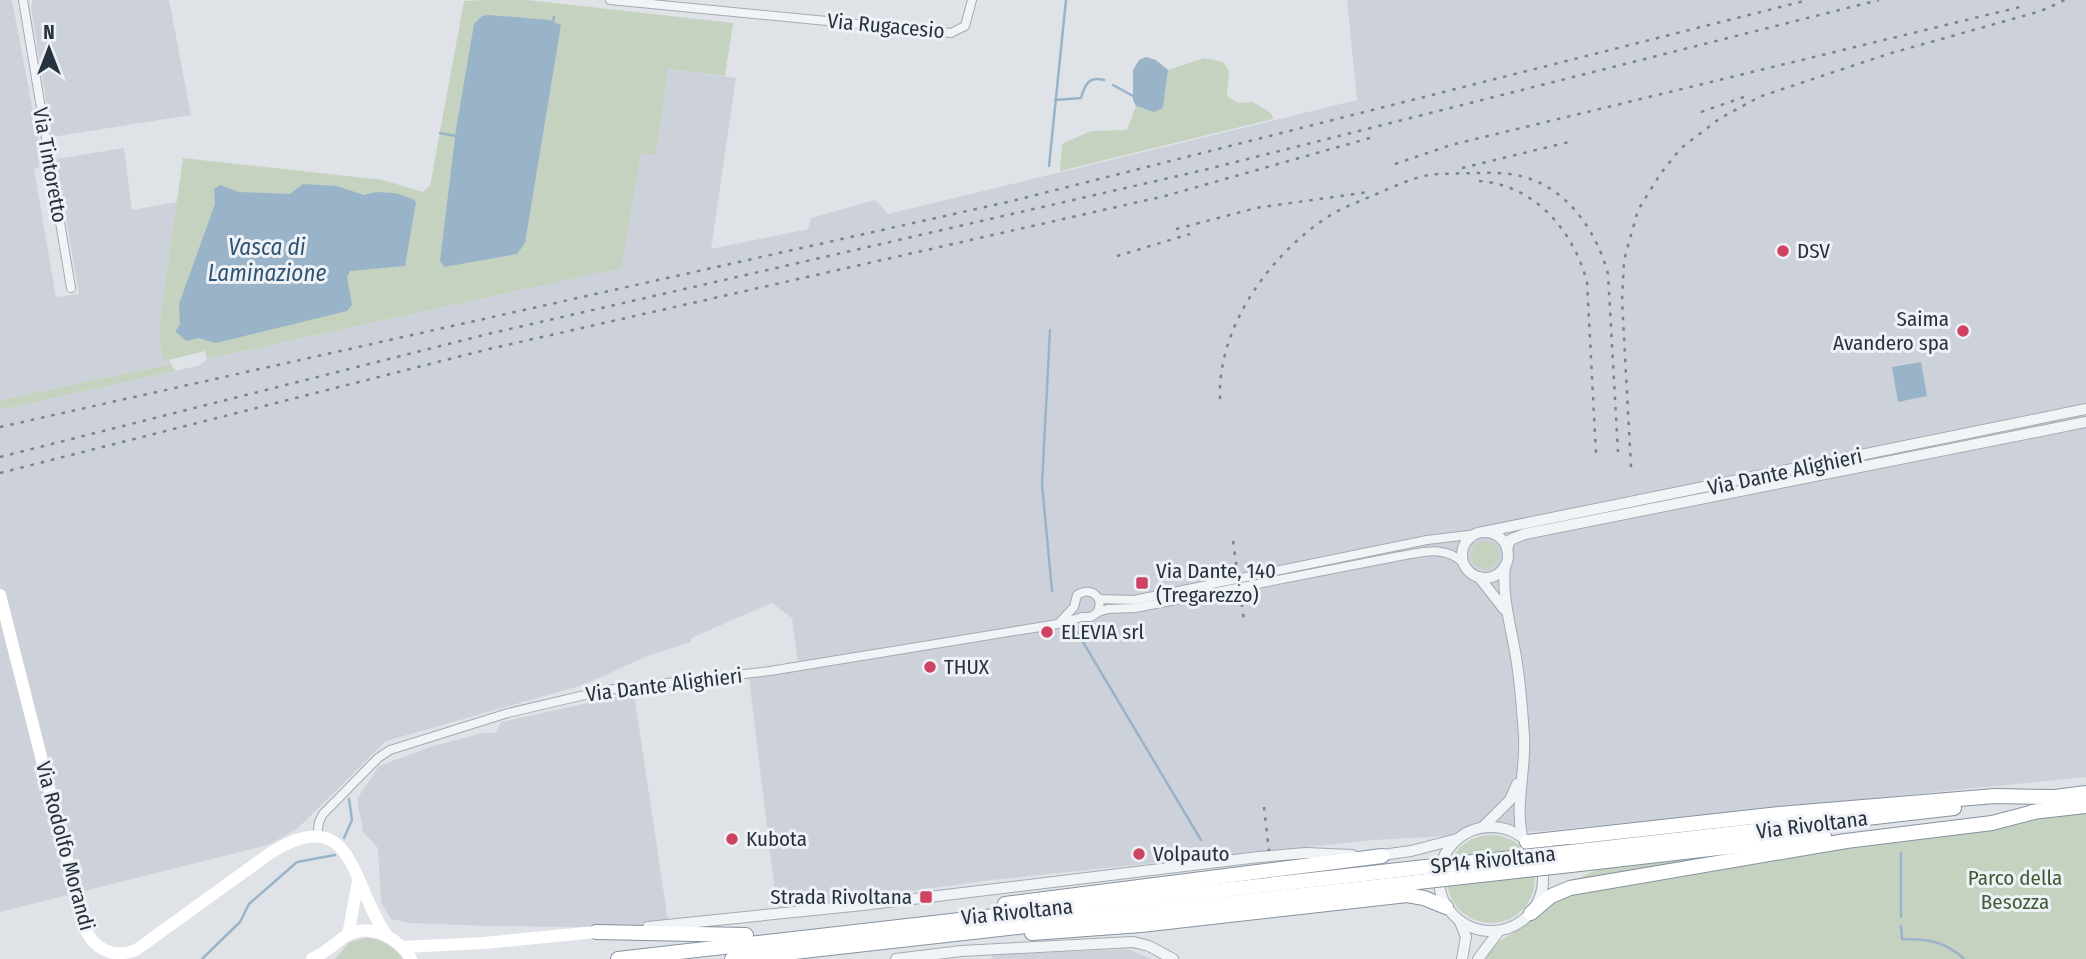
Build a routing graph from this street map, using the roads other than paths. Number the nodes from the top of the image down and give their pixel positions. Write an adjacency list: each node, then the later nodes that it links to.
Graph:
1 (23, 0): 4 (street, Via Tintoretto)
2 (610, 0): 3 (street, Via Rugacesio)
3 (972, 0)
4 (71, 288)
5 (2086, 409): 7 (street, Via Dante Alighieri)
6 (2086, 422): 8 (street, Via Dante Alighieri)
7 (1480, 533): 8 (street); 9 (street, Via Dante Alighieri); 10 (street)
8 (1507, 549): 11 (street)
9 (1399, 551): 10 (street, Via Dante Alighieri); 13 (street, Via Dante Alighieri)
10 (1464, 564): 12 (street)
11 (1504, 566): 12 (street); 17 (street)
12 (1479, 577): 17 (street)
13 (1226, 586): 15 (street, Via Dante Alighieri); 18 (street, Via Dante Alighieri)
14 (0, 595): 27 (main road, Via Rodolfo Morandi)
15 (1099, 599): 16 (street); 18 (street)
16 (1074, 607): 19 (street); 20 (street)
17 (1506, 611): 21 (street)
18 (1098, 612): 19 (street)
19 (1082, 617): 20 (street, Via Dante Alighieri)
20 (1058, 624): 27 (street, Via Dante Alighieri)
21 (1522, 772): 26 (street); 29 (street)
22 (2086, 793): 23 (highway)
23 (2054, 797): 29 (highway); 31 (highway, Via Rivoltana)
24 (2086, 806): 25 (highway)
25 (2038, 811): 31 (highway, Via Rivoltana); 35 (highway)
26 (1483, 827): 28 (street); 29 (street)
27 (317, 837): 33 (main road)
28 (1457, 839): 30 (street); 34 (street)
29 (1525, 840): 35 (street)
30 (1382, 856): 36 (highway); 40 (street)
31 (1570, 859): 32 (highway, SP14 Rivoltana, bridge)
32 (1417, 875): 36 (highway, Via Rivoltana); 42 (highway, Via Rivoltana)
33 (358, 878): 41 (main road); 43 (main road)
34 (1447, 907): 37 (street); 42 (highway)
35 (1531, 913): 39 (street)
36 (959, 919): 38 (highway, Via Rivoltana)
37 (1460, 922): 39 (street); 55 (street)
38 (915, 924): 40 (highway); 50 (highway, Via Rivoltana)
39 (1499, 931): 56 (street)
40 (596, 932): 46 (main road)
41 (348, 934): 43 (main road); 45 (main road)
42 (933, 936): 44 (highway, Via Rivoltana)
43 (388, 937): 46 (main road)
44 (839, 946): 51 (highway, Via Rivoltana); 52 (highway)
45 (334, 947): 47 (main road); 48 (main road)
46 (403, 947): 49 (main road)
47 (312, 959)
48 (326, 959)
49 (411, 959)
50 (618, 959)
51 (732, 959)
52 (785, 959)
53 (896, 959): 54 (street)
54 (1173, 959)
55 (1462, 959)
56 (1478, 959)

